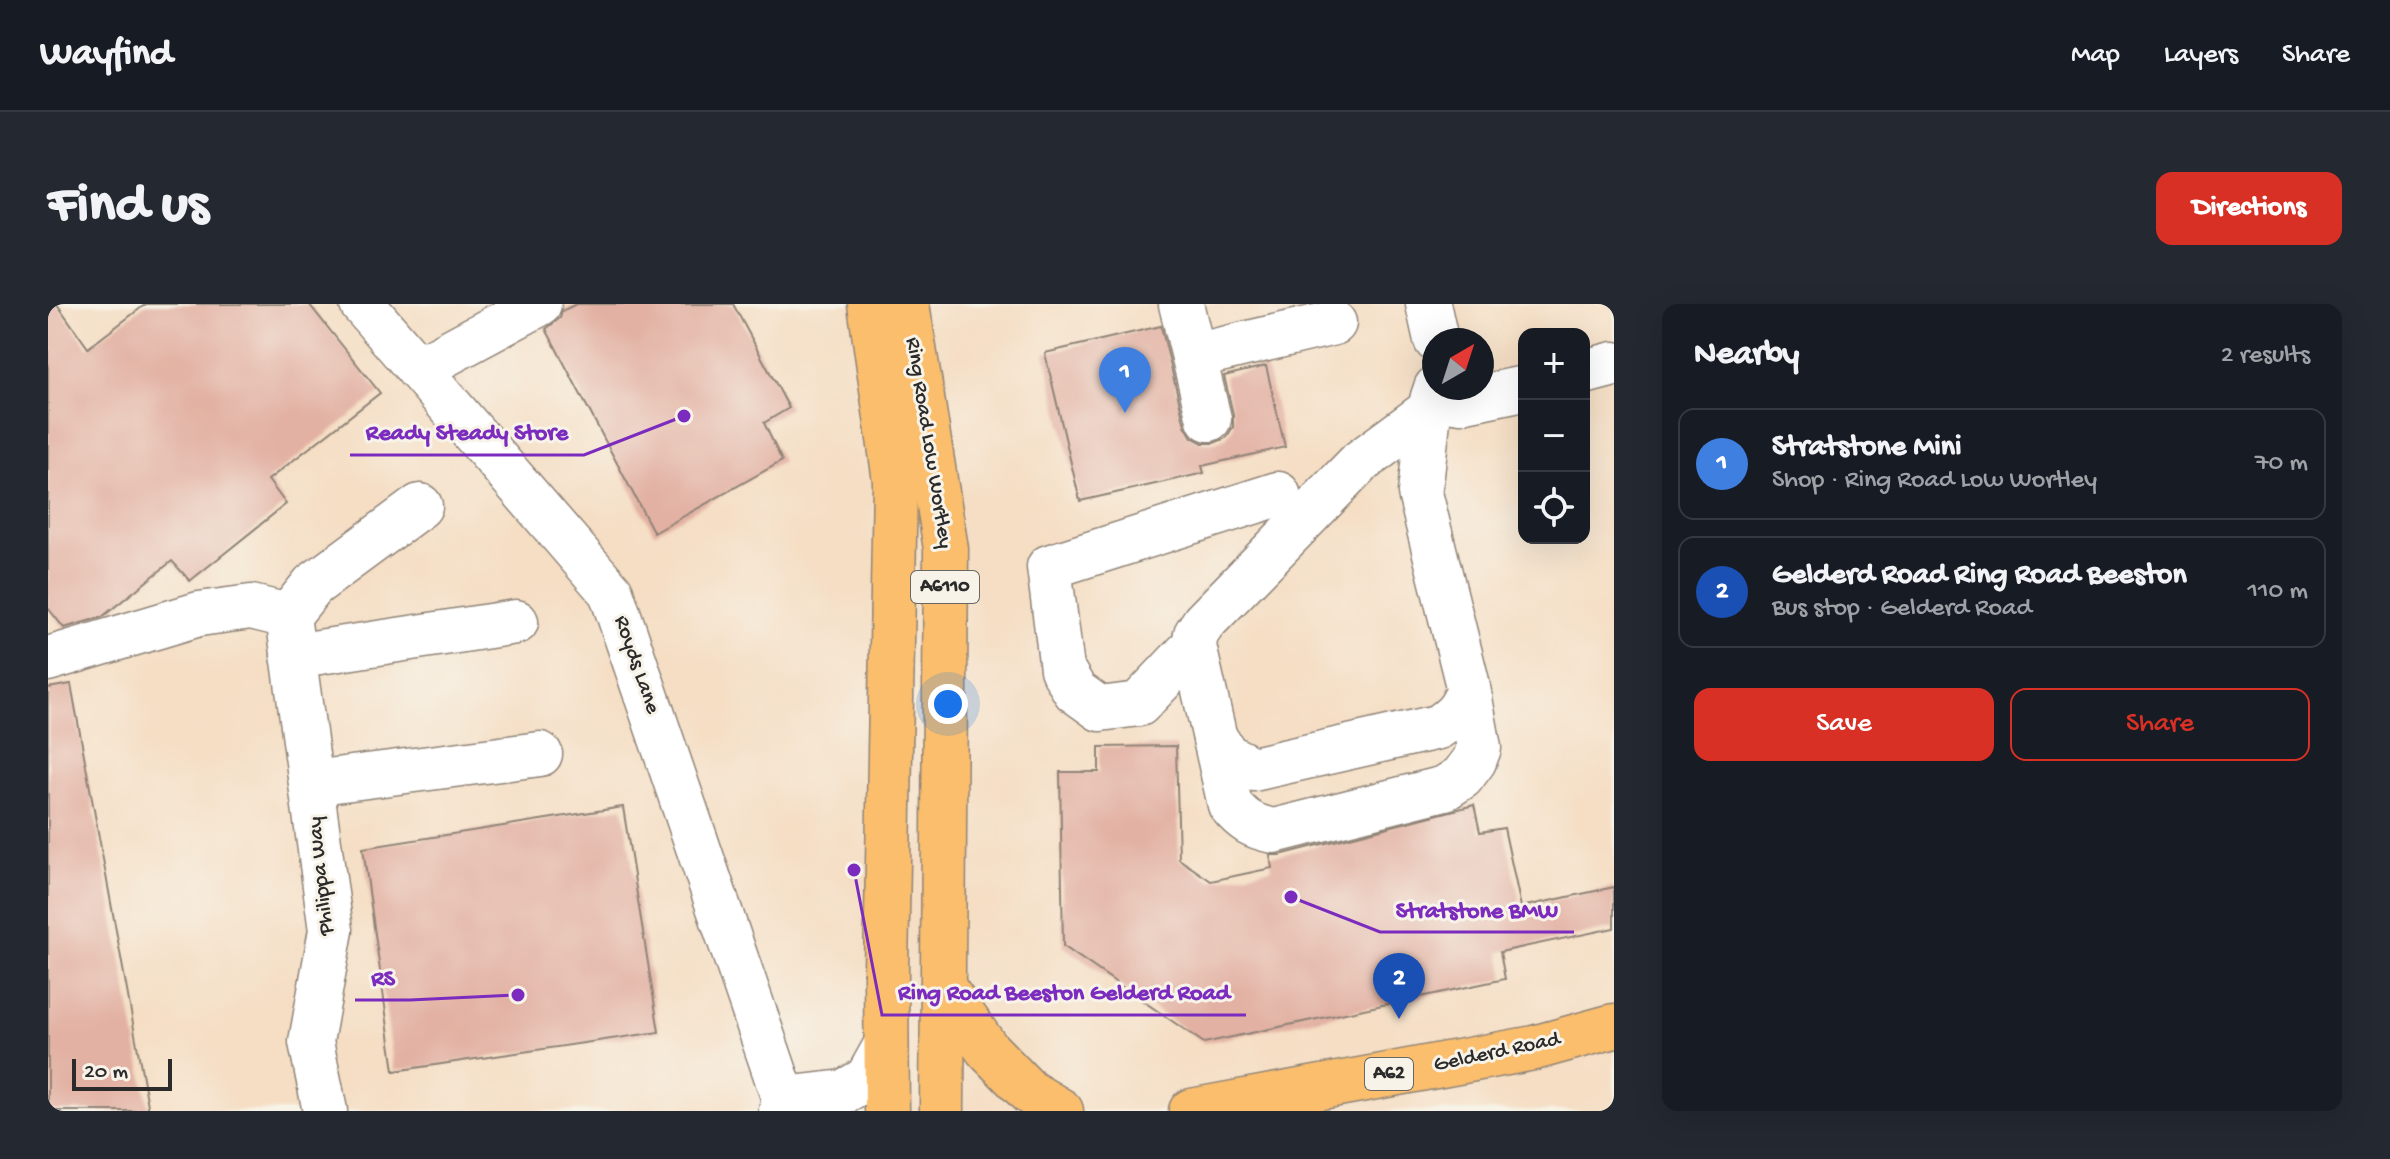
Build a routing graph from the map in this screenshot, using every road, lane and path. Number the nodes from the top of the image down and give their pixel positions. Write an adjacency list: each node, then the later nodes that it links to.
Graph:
1 (362, 304): 11 (street, Royds Lane)
2 (539, 304): 11 (street)
3 (870, 304): 30 (main road, Ring Road Low Wortley / A6110)
4 (907, 304): 28 (main road, Ring Road Low Wortley / A6110)
5 (1181, 304): 9 (street)
6 (1428, 304): 8 (street)
7 (1334, 323): 9 (street)
8 (1433, 328)
9 (1194, 356): 17 (street)
10 (1614, 364): 12 (street)
11 (418, 369): 31 (street, Royds Lane)
12 (1590, 370)
13 (1518, 389): 14 (street)
14 (1494, 394)
15 (1432, 400): 22 (street)
16 (1433, 400): 24 (street)
17 (1209, 419)
18 (1278, 494): 22 (street)
19 (420, 506): 21 (street)
20 (516, 622): 21 (street)
21 (291, 636): 23 (street); 27 (street, Philippa Way)
22 (1194, 646): 25 (street)
23 (48, 659)
24 (1468, 690): 25 (street); 25 (street)
25 (1215, 738)
26 (540, 754): 27 (street)
27 (312, 783): 32 (street, Philippa Way)
28 (943, 987): 34 (main road, Ring Road Low Wortley / A6110); 35 (main road)
29 (1614, 1026): 36 (main road, Gelderd Road / A62)
30 (886, 1045): 31 (street, Royds Lane); 33 (main road, Ring Road Low Wortley / A6110)
31 (786, 1107)
32 (325, 1111)
33 (887, 1111)
34 (942, 1111)
35 (1061, 1111)
36 (1191, 1111)

